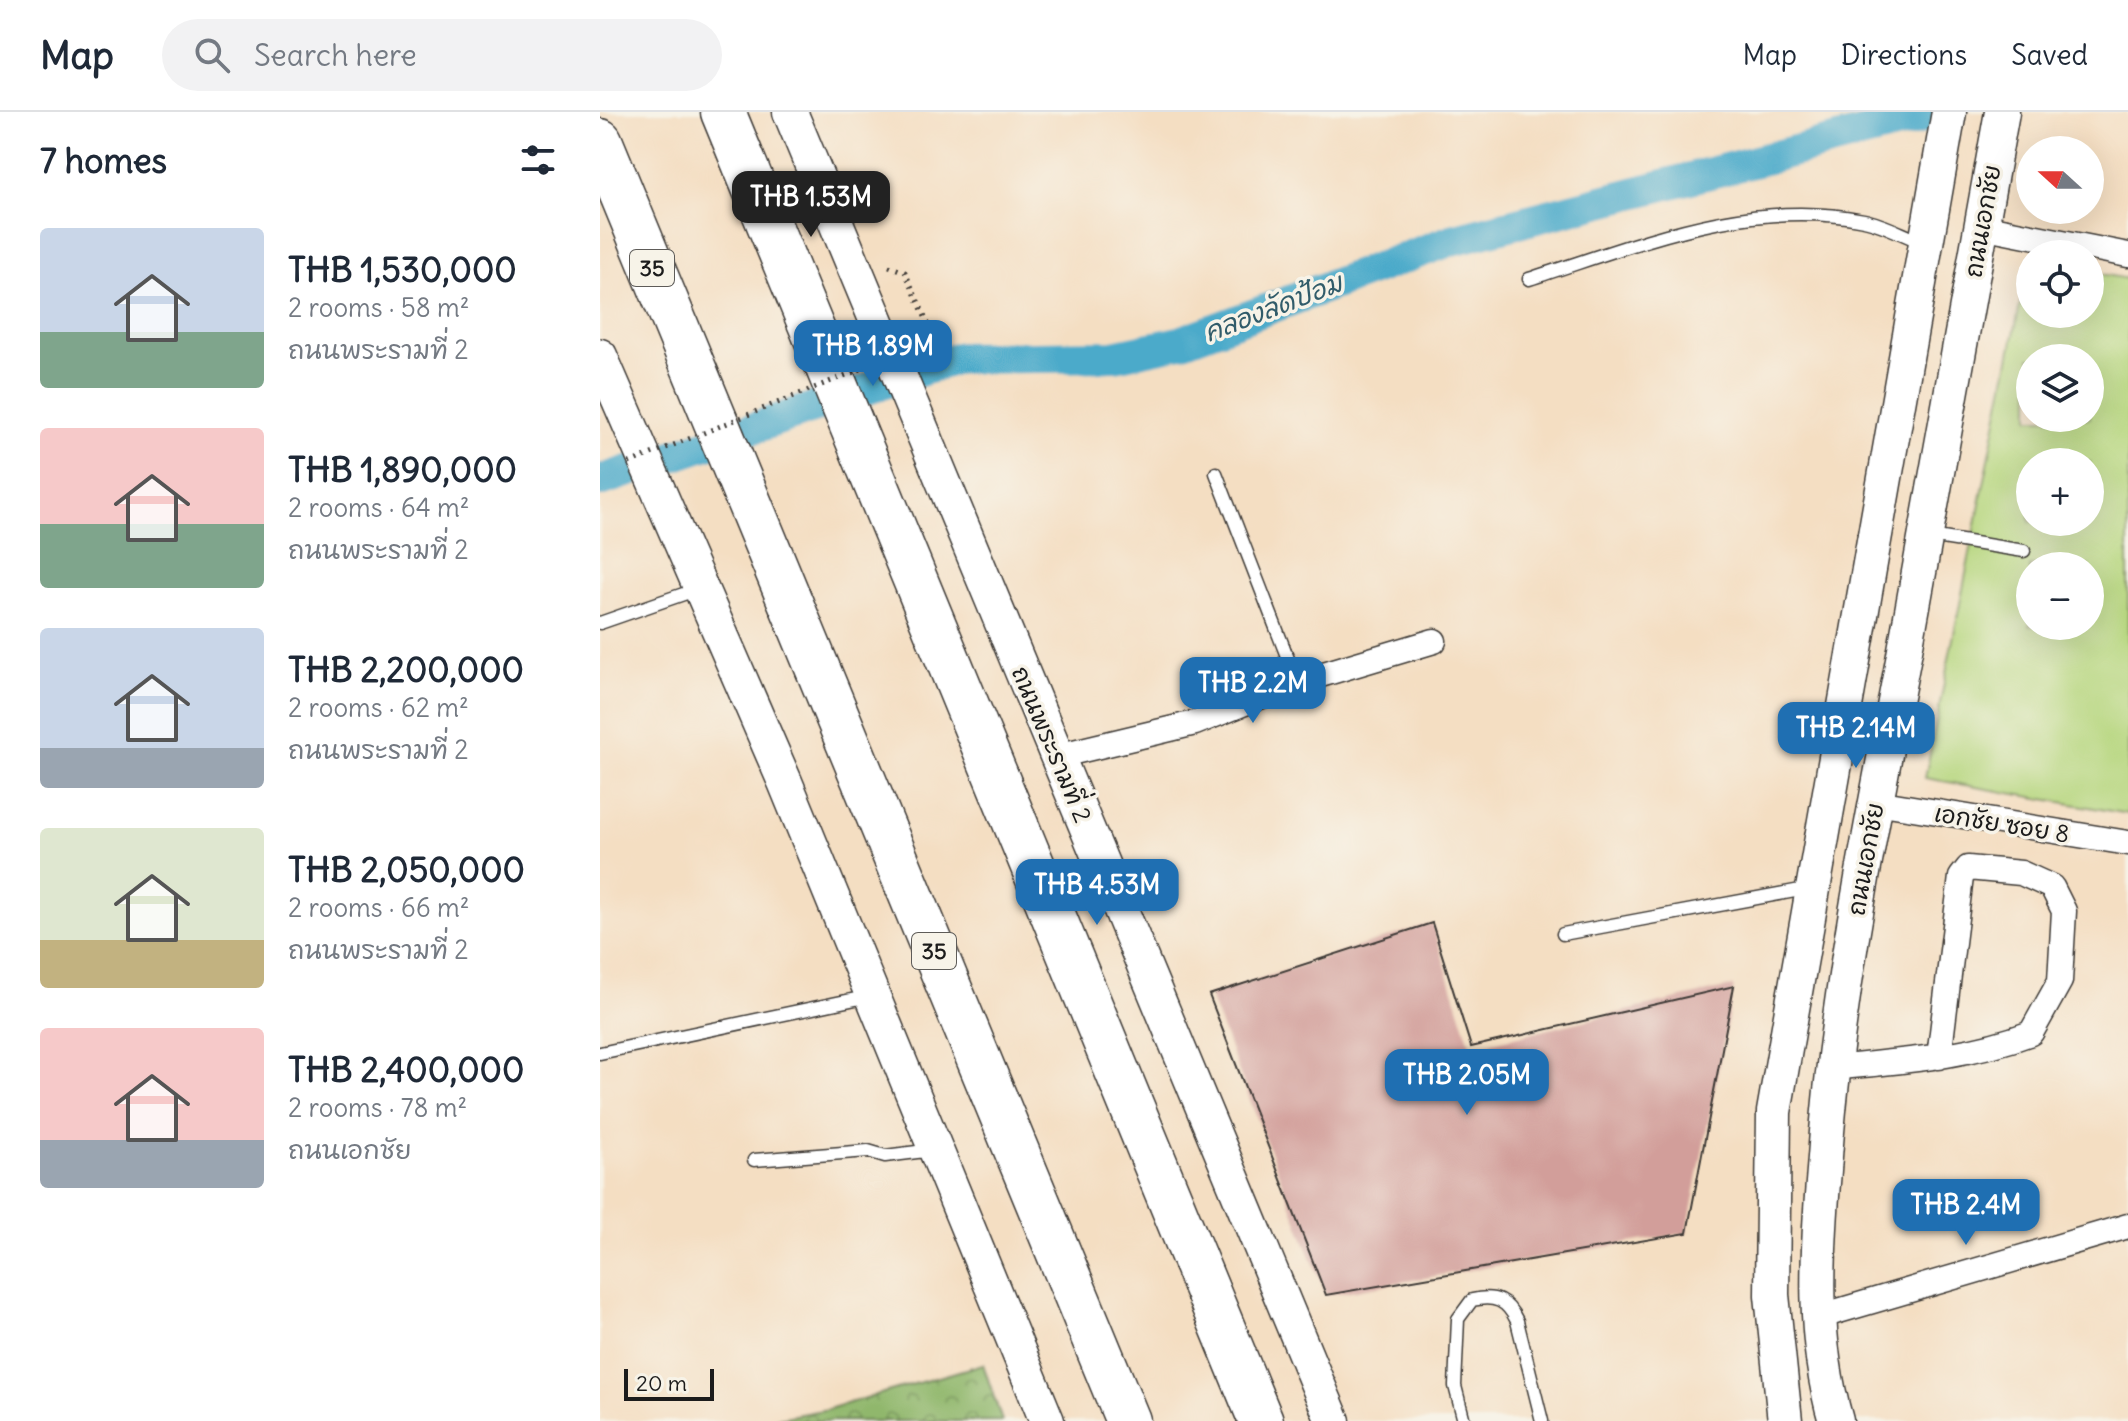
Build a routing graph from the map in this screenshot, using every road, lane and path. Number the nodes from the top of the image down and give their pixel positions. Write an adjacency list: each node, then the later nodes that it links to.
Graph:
1 (723, 112): 12 (highway)
2 (734, 112): 12 (highway)
3 (790, 112): 9 (main road, ถนนพระรามที่ 2)
4 (1947, 123): 8 (main road, ถนนเอกชัย)
5 (2000, 123): 7 (main road, ถนนเอกชัย)
6 (600, 141): 37 (highway, 35)
7 (1981, 226): 10 (street); 16 (main road, ถนนเอกชัย)
8 (1925, 243): 11 (lane); 23 (main road, ถนนเอกชัย)
9 (847, 250): 14 (path, bridge); 22 (main road, ถนนพระรามที่ 2)
10 (2128, 255)
11 (1529, 279)
12 (809, 323): 38 (highway)
13 (600, 356): 18 (main road)
14 (629, 463)
15 (1216, 473): 21 (lane)
16 (1927, 535): 17 (lane); 24 (main road, ถนนเอกชัย)
17 (2024, 551)
18 (701, 588): 19 (lane); 28 (main road)
19 (600, 623)
20 (1434, 641): 21 (street)
21 (1297, 682): 22 (street)
22 (1057, 756): 39 (main road, ถนนพระรามที่ 2)
23 (1830, 796): 24 (main road); 26 (main road, ถนนเอกชัย)
24 (1876, 802): 25 (street, เอกชัย ซอย 8); 31 (main road, ถนนเอกชัย)
25 (2128, 843)
26 (1814, 887): 27 (lane); 42 (main road, ถนนเอกชัย)
27 (1563, 934)
28 (870, 996): 29 (lane); 32 (main road)
29 (600, 1053)
30 (1939, 1057): 30 (street); 31 (street)
31 (1833, 1068): 35 (main road, ถนนเอกชัย)
32 (936, 1149): 33 (lane); 36 (main road)
33 (754, 1160)
34 (2128, 1226): 35 (street)
35 (1818, 1317): 43 (main road, ถนนเอกชัย)
36 (1047, 1421)
37 (1128, 1421)
38 (1261, 1421)
39 (1333, 1421)
40 (1464, 1421): 41 (lane)
41 (1542, 1421)
42 (1785, 1421)
43 (1836, 1421)

